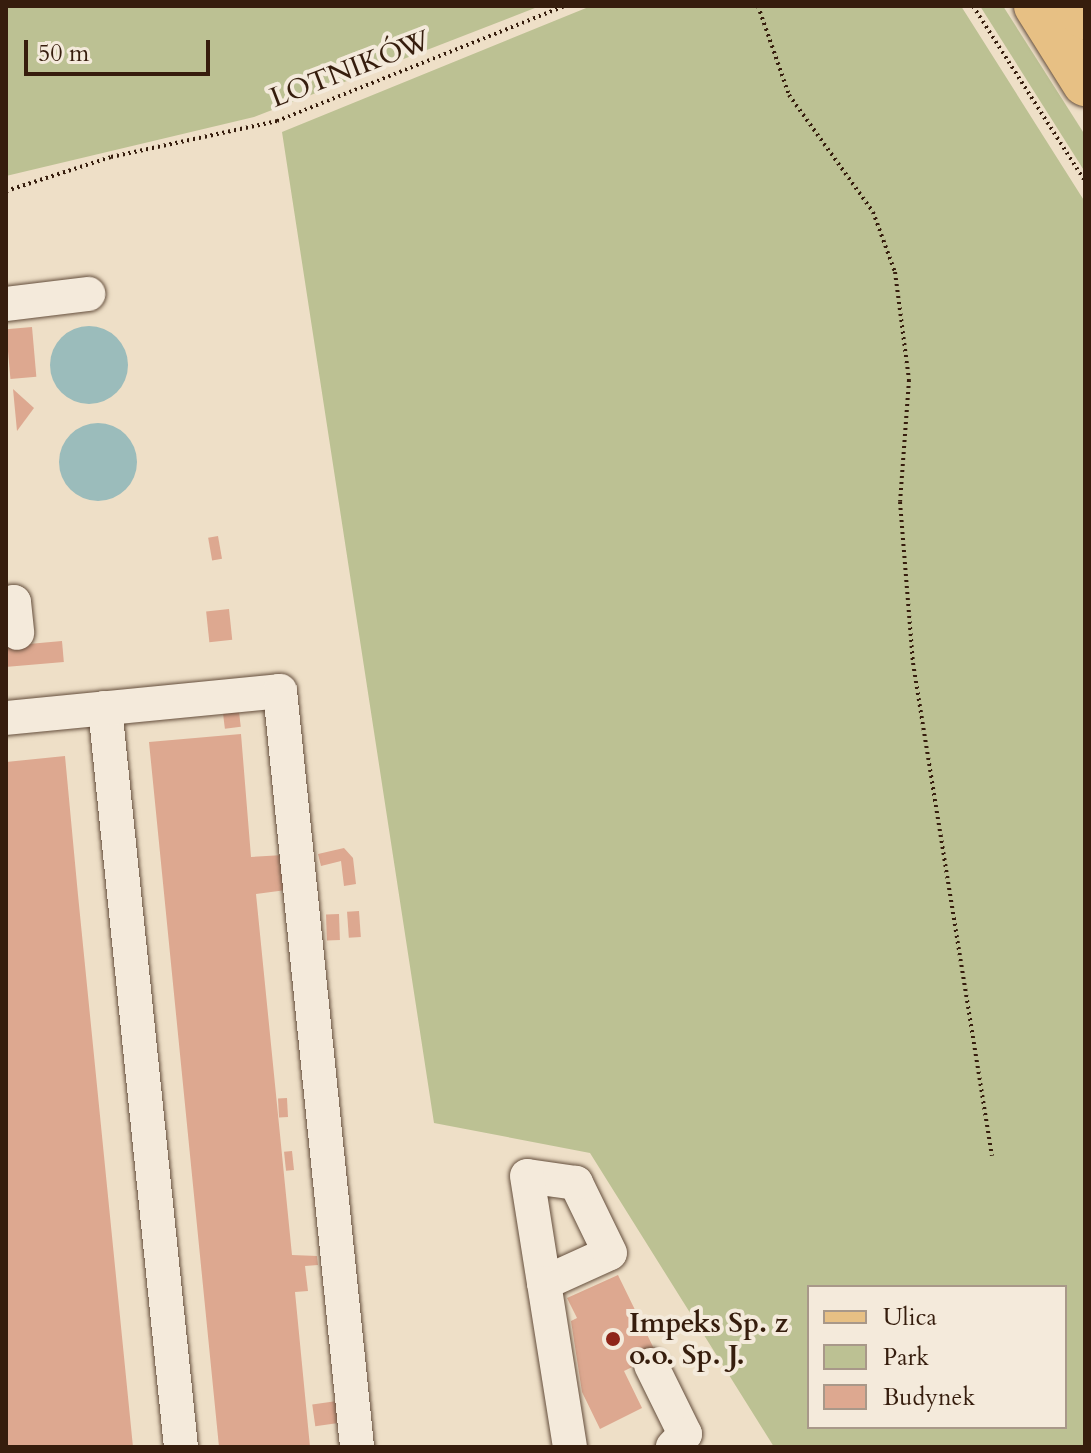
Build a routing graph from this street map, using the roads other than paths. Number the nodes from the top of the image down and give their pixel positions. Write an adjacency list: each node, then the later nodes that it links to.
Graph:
1 (1036, 6): 4 (main road)
2 (1078, 6): 3 (main road)
3 (1085, 17)
4 (1085, 84)
5 (88, 294): 6 (lane)
6 (6, 304)
7 (105, 708): 8 (lane); 12 (lane); 13 (lane)
8 (6, 718)
9 (544, 1283): 14 (lane)
10 (651, 1365): 11 (lane)
11 (690, 1443)
12 (181, 1447)
13 (357, 1447)
14 (570, 1447)

